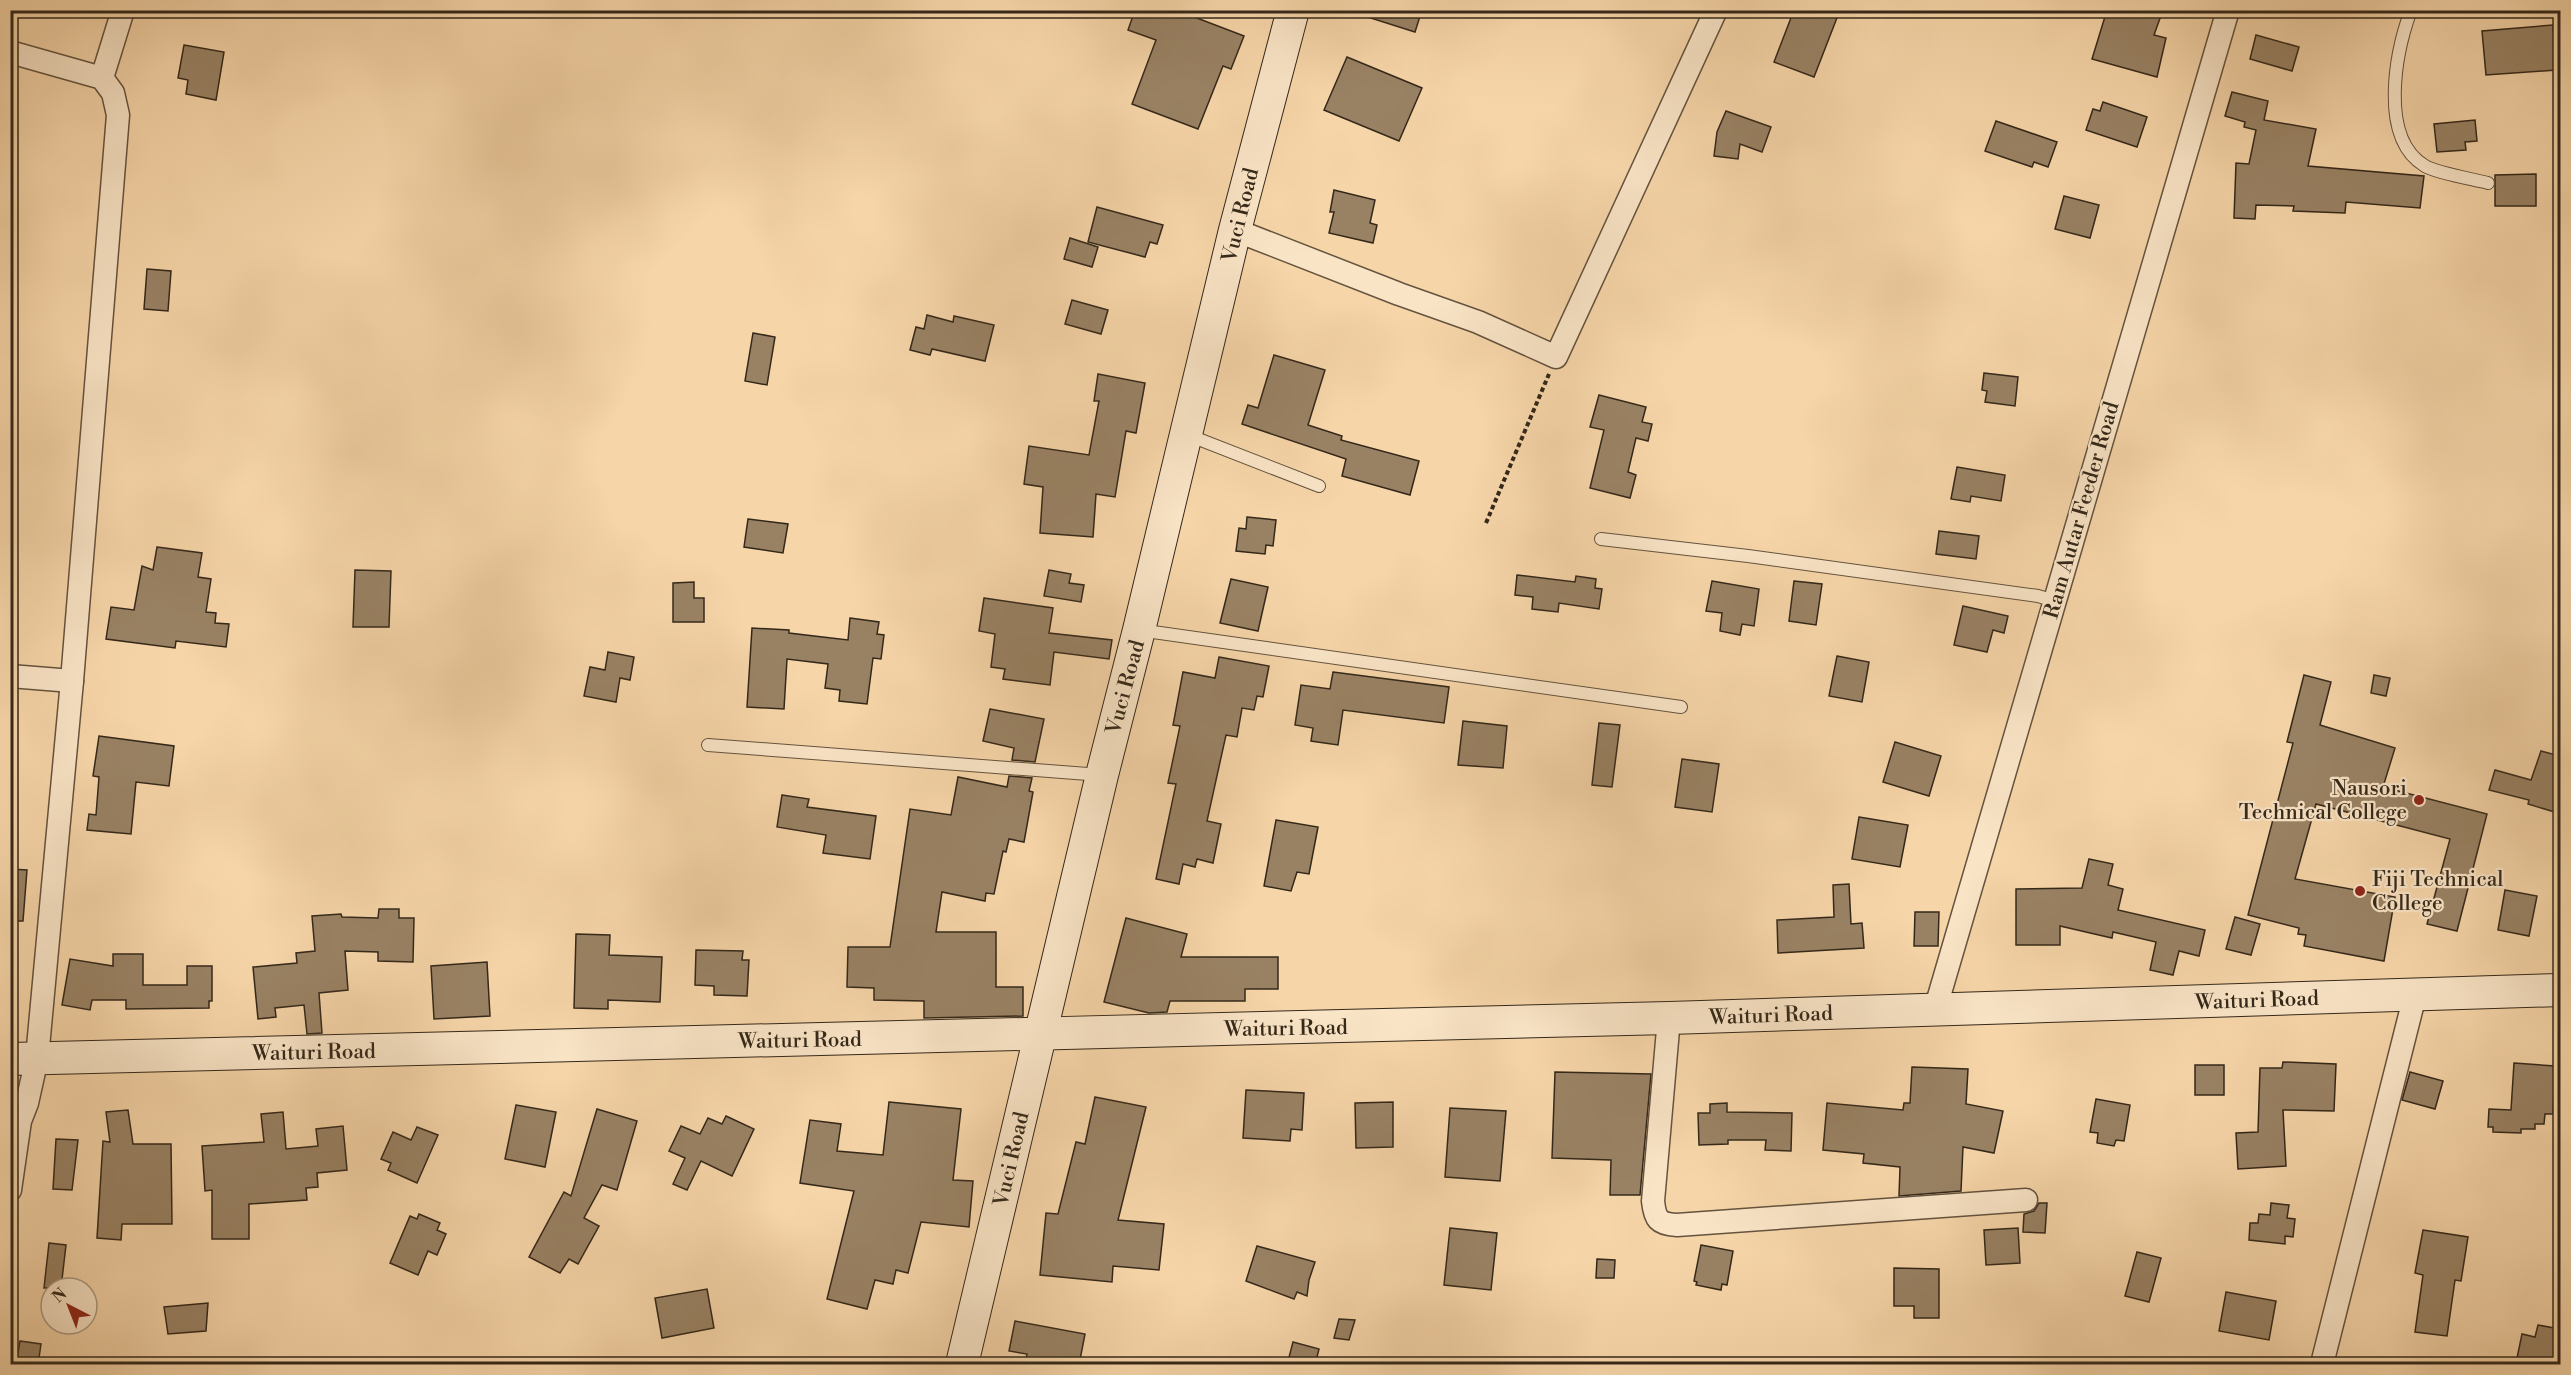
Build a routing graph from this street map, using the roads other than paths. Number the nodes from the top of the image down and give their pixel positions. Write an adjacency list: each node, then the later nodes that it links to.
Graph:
1 (123, 10): 7 (street)
2 (1293, 10): 9 (main road, Vuci Road)
3 (1716, 10): 9 (street)
4 (2228, 10): 13 (street, Ram Autar Feeder Road)
5 (2411, 10): 8 (lane)
6 (10, 52): 7 (street)
7 (102, 78): 16 (street)
8 (2488, 183)
9 (1235, 230): 10 (main road, Vuci Road)
10 (1187, 435): 11 (lane); 14 (main road, Vuci Road)
11 (1319, 486)
12 (1601, 539): 13 (lane)
13 (2055, 601): 22 (street, Ram Autar Feeder Road)
14 (1139, 630): 17 (lane); 19 (main road, Vuci Road)
15 (10, 676): 16 (street)
16 (72, 681): 25 (street)
17 (1681, 707)
18 (708, 746): 19 (lane)
19 (1102, 775): 24 (main road, Vuci Road)
20 (2560, 990): 21 (main road, Waituri Road)
21 (2415, 995): 22 (main road, Waituri Road); 29 (street)
22 (1935, 1010): 23 (main road, Waituri Road)
23 (1669, 1018): 24 (main road, Waituri Road); 27 (street)
24 (1041, 1034): 25 (main road, Waituri Road); 28 (main road, Vuci Road)
25 (24, 1059): 26 (street)
26 (10, 1190)
27 (2026, 1200)
28 (962, 1365)
29 (2322, 1365)

